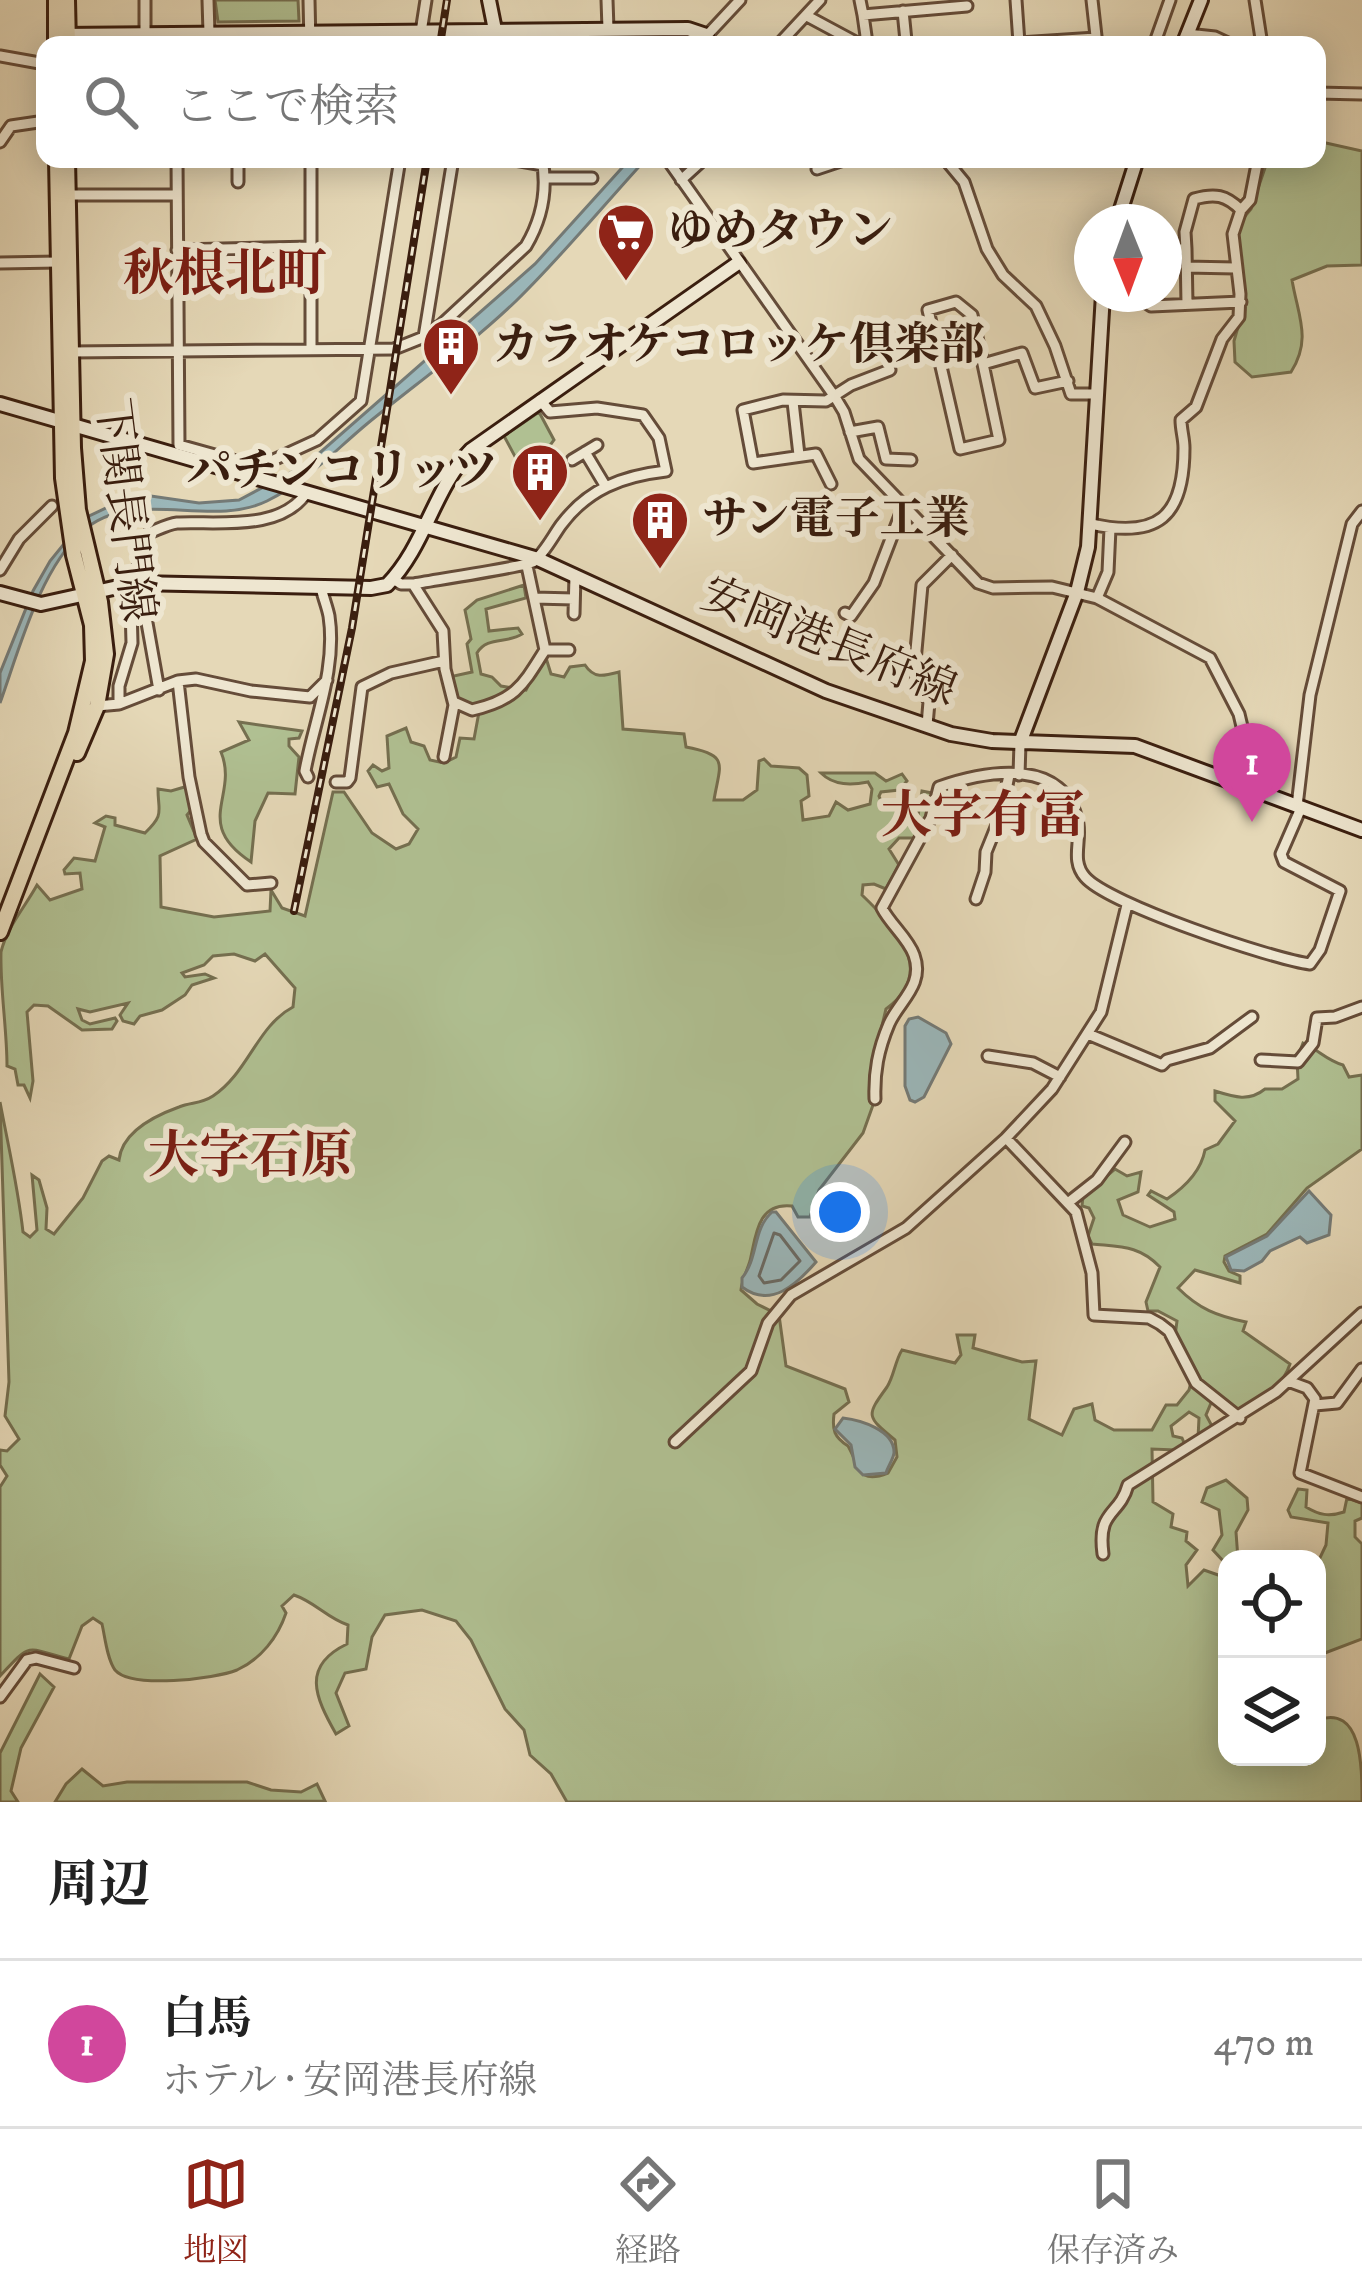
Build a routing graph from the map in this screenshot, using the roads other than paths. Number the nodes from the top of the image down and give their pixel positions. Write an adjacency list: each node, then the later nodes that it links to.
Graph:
1 (56, 0): 27 (main road)
2 (67, 0): 28 (main road)
3 (145, 0): 26 (street)
4 (208, 0): 25 (street)
5 (310, 0): 33 (street)
6 (426, 0): 34 (street)
7 (488, 0): 24 (street)
8 (607, 0): 23 (street)
9 (740, 0): 40 (street)
10 (820, 0): 20 (street)
11 (860, 0): 19 (street)
12 (1016, 0): 45 (street)
13 (1092, 0): 46 (street)
14 (1170, 0): 47 (street)
15 (1197, 0): 48 (street)
16 (1256, 0): 49 (street)
17 (967, 6): 18 (street)
18 (903, 11): 19 (street); 44 (street)
19 (863, 15): 43 (street)
20 (807, 16): 41 (street); 42 (street)
21 (546, 29): 22 (street); 24 (street); 37 (street)
22 (584, 29): 23 (street); 38 (street)
23 (608, 29): 39 (street)
24 (495, 30): 35 (street); 36 (street)
25 (209, 33): 31 (street); 32 (street)
26 (146, 34): 29 (street); 30 (street)
27 (61, 36)
28 (62, 36)
29 (118, 36)
30 (156, 36)
31 (195, 36)
32 (260, 36)
33 (310, 36)
34 (420, 36)
35 (478, 36)
36 (497, 36)
37 (546, 36)
38 (584, 36)
39 (697, 36)
40 (706, 36)
41 (787, 36)
42 (844, 36)
43 (866, 36)
44 (906, 36)
45 (1019, 36)
46 (1095, 36)
47 (1157, 36)
48 (1186, 36)
49 (1261, 36)
50 (0, 56): 51 (street)
51 (36, 62)
52 (1326, 94): 53 (street)
53 (1362, 94)
54 (36, 122): 55 (street)
55 (0, 142)
56 (58, 168): 75 (main road, 下関長門線)
57 (66, 168): 75 (main road, 下関長門線)
58 (177, 168): 76 (street)
59 (238, 168): 74 (street)
60 (311, 168): 78 (street)
61 (399, 168): 96 (street)
62 (452, 168): 94 (street)
63 (543, 168): 71 (street)
64 (674, 168): 73 (street)
65 (694, 168): 73 (street)
66 (820, 168): 70 (street)
67 (952, 168): 101 (street)
68 (1134, 168): 77 (street)
69 (1256, 168): 80 (street)
70 (817, 169)
71 (544, 178): 72 (street); 94 (street)
72 (592, 178)
73 (681, 179): 86 (street)
74 (238, 182)
75 (62, 195): 76 (street); 85 (main road, 下関長門線); 98 (main road, 下関長門線)
76 (177, 196): 84 (street)
77 (1123, 204)
78 (312, 209): 79 (street); 81 (street)
79 (329, 209)
80 (1240, 210): 83 (street); 89 (street)
81 (313, 247): 84 (street); 95 (street)
82 (1182, 249): 83 (street)
83 (1186, 249): 88 (street)
84 (177, 250): 97 (street)
85 (58, 262): 87 (street); 98 (main road, 下関長門線)
86 (738, 262): 103 (street); 104 (street)
87 (0, 263)
88 (1186, 267): 89 (street); 92 (street)
89 (1235, 268): 90 (street)
90 (1240, 302): 92 (street); 121 (street)
91 (1182, 304): 92 (street)
92 (1187, 304)
93 (1101, 312): 102 (street)
94 (424, 337): 96 (street)
95 (311, 350): 96 (street); 97 (street)
96 (370, 350): 97 (street)
97 (178, 351): 98 (street)
98 (64, 352): 107 (main road, 下関長門線)
99 (983, 364): 99 (street); 101 (street)
100 (890, 370): 103 (street)
101 (1068, 381): 102 (street)
102 (1095, 394): 120 (street)
103 (835, 397): 105 (street); 108 (street)
104 (540, 400): 115 (street); 122 (street)
105 (794, 402): 111 (street); 111 (street)
106 (0, 404): 107 (street, 安岡港長府線)
107 (66, 422): 116 (street, 安岡港長府線); 131 (main road, 下関長門線)
108 (850, 433): 113 (street); 117 (street)
109 (598, 445): 110 (street)
110 (585, 452): 112 (street); 115 (street)
111 (799, 454): 114 (street)
112 (572, 460)
113 (911, 460)
114 (830, 484)
115 (606, 487): 124 (street)
116 (305, 491): 122 (street, 安岡港長府線); 129 (street)
117 (904, 505): 123 (street); 137 (street)
118 (52, 506): 125 (street)
119 (1362, 512): 155 (street)
120 (1091, 524): 121 (street); 132 (street)
121 (1109, 528): 135 (street)
122 (427, 529): 124 (street, 安岡港長府線); 127 (street)
123 (952, 555): 132 (street); 148 (street)
124 (532, 562): 126 (street, 安岡港長府線); 128 (street); 134 (street)
125 (0, 570)
126 (575, 575): 136 (street); 148 (street, 安岡港長府線)
127 (393, 579): 128 (street); 130 (street)
128 (413, 584): 141 (street)
129 (139, 587): 130 (street); 131 (street); 144 (street); 146 (street)
130 (321, 587): 142 (street)
131 (91, 591): 133 (street); 147 (main road, 下関長門線); 157 (main road, 下関長門線)
132 (1078, 592): 135 (street); 149 (street)
133 (0, 593)
134 (534, 598): 136 (street); 139 (street)
135 (1097, 598): 153 (street)
136 (574, 599): 138 (street)
137 (844, 613)
138 (574, 614)
139 (545, 650): 140 (street); 145 (street)
140 (569, 650)
141 (444, 661): 145 (street); 154 (street)
142 (327, 680): 143 (street); 152 (street)
143 (178, 681): 144 (street); 158 (street)
144 (159, 689): 146 (street)
145 (454, 702): 150 (street)
146 (119, 704): 147 (street)
147 (98, 706): 157 (main road, 下関長門線)
148 (927, 725): 149 (street, 安岡港長府線)
149 (1020, 743): 151 (street); 153 (street, 安岡港長府線)
150 (444, 757)
151 (1014, 775): 159 (street); 160 (street); 168 (street)
152 (308, 777)
153 (1232, 780): 155 (street, 安岡港長府線)
154 (336, 782)
155 (1299, 807): 156 (street, 安岡港長府線); 160 (street)
156 (1362, 830)
157 (30, 856): 161 (main road, 下関長門線)
158 (271, 884)
159 (976, 899)
160 (1127, 905): 164 (street)
161 (0, 932)
162 (1362, 1007): 166 (street)
163 (1252, 1017): 164 (street)
164 (1088, 1034): 167 (street)
165 (988, 1056): 167 (street)
166 (1262, 1060)
167 (1060, 1076): 169 (street)
168 (875, 1099)
169 (1006, 1138): 171 (street); 177 (street)
170 (1125, 1142): 171 (street)
171 (1069, 1202): 176 (street)
172 (1362, 1313): 174 (street)
173 (1362, 1369): 175 (street)
174 (1288, 1382): 175 (street); 176 (street)
175 (1315, 1405): 178 (street)
176 (1240, 1418): 179 (street)
177 (675, 1442)
178 (1362, 1497)
179 (1103, 1554)
180 (74, 1668): 181 (street)
181 (0, 1696)

